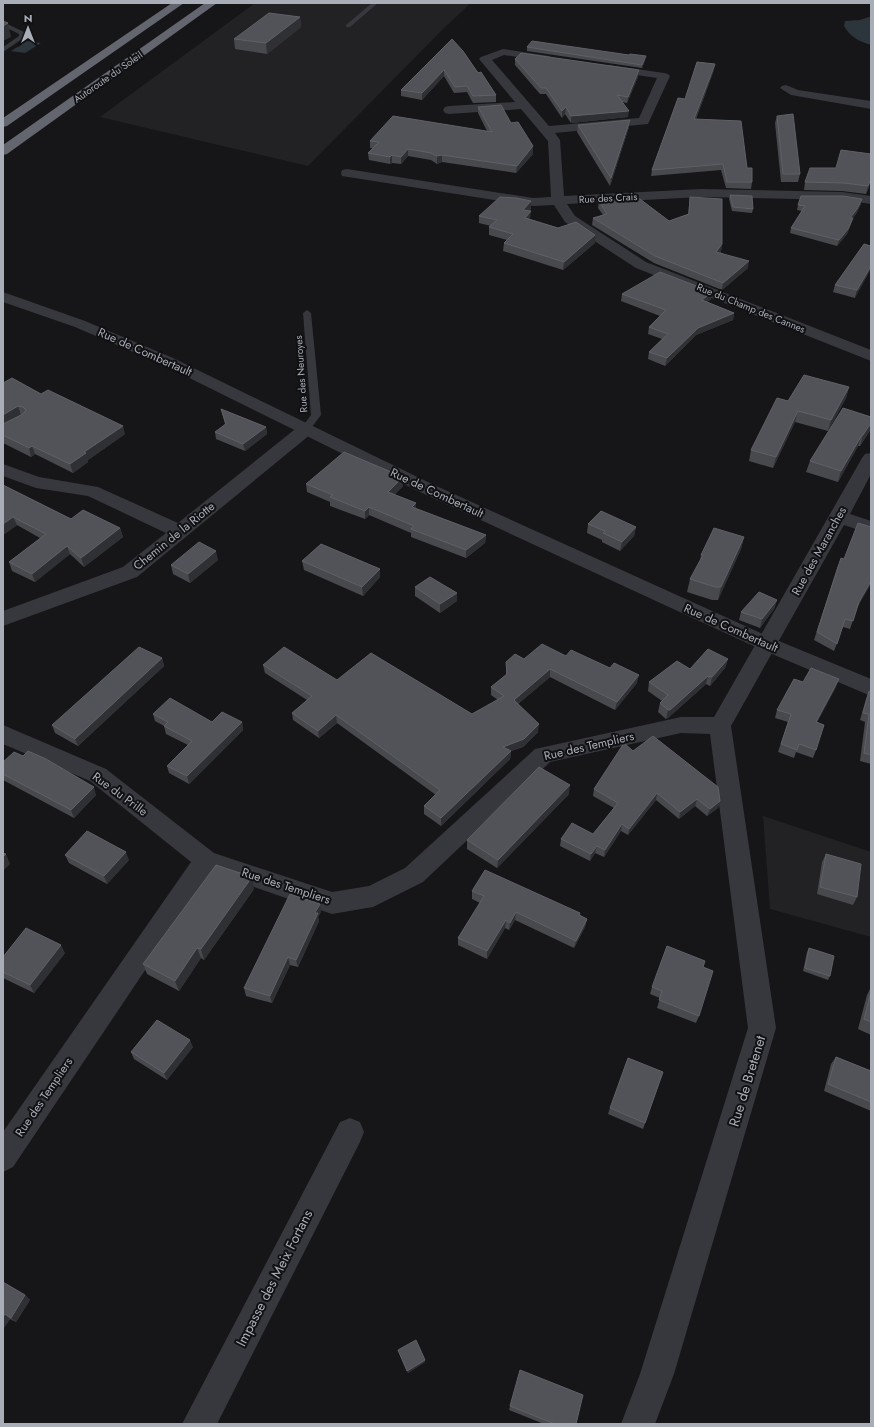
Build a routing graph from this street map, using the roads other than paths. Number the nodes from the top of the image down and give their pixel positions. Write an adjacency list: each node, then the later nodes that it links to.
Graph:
1 (179, 3): 13 (highway, Autoroute du Soleil)
2 (212, 3): 15 (highway, Autoroute du Soleil)
3 (375, 3): 5 (lane)
4 (3, 24): 6 (lane)
5 (348, 26)
6 (3, 50)
7 (557, 60): 10 (street)
8 (595, 66): 14 (street)
9 (786, 88): 11 (street)
10 (524, 105): 12 (street); 14 (street)
11 (871, 105)
12 (449, 110)
13 (3, 123)
14 (546, 130): 18 (street)
15 (3, 151)
16 (346, 173): 18 (street, Rue des Crais)
17 (871, 200): 18 (street, Rue des Crais)
18 (558, 201): 21 (street, Rue du Champ des Cannes)
19 (3, 297): 22 (street, Rue de Combertault)
20 (307, 313): 22 (lane, Rue des Neuroyes)
21 (871, 356)
22 (305, 430): 27 (street, Chemin de la Riotte); 29 (street, Rue de Combertault)
23 (871, 458): 25 (street, Rue des Maranches)
24 (3, 470): 27 (street)
25 (838, 517): 26 (street); 29 (street, Rue des Maranches)
26 (871, 528)
27 (180, 532): 28 (street, Chemin de la Riotte)
28 (3, 619)
29 (767, 644): 30 (street, Rue de Combertault); 31 (street, Rue des Maranches)
30 (871, 688)
31 (720, 726): 33 (street, Rue des Templiers); 37 (street, Rue de Bretenet)
32 (3, 734): 33 (street, Rue du Prille)
33 (206, 860): 35 (street, Rue des Templiers)
34 (350, 1132): 36 (street, Impasse des Meix Fortans)
35 (3, 1158)
36 (199, 1424)
37 (638, 1424)

